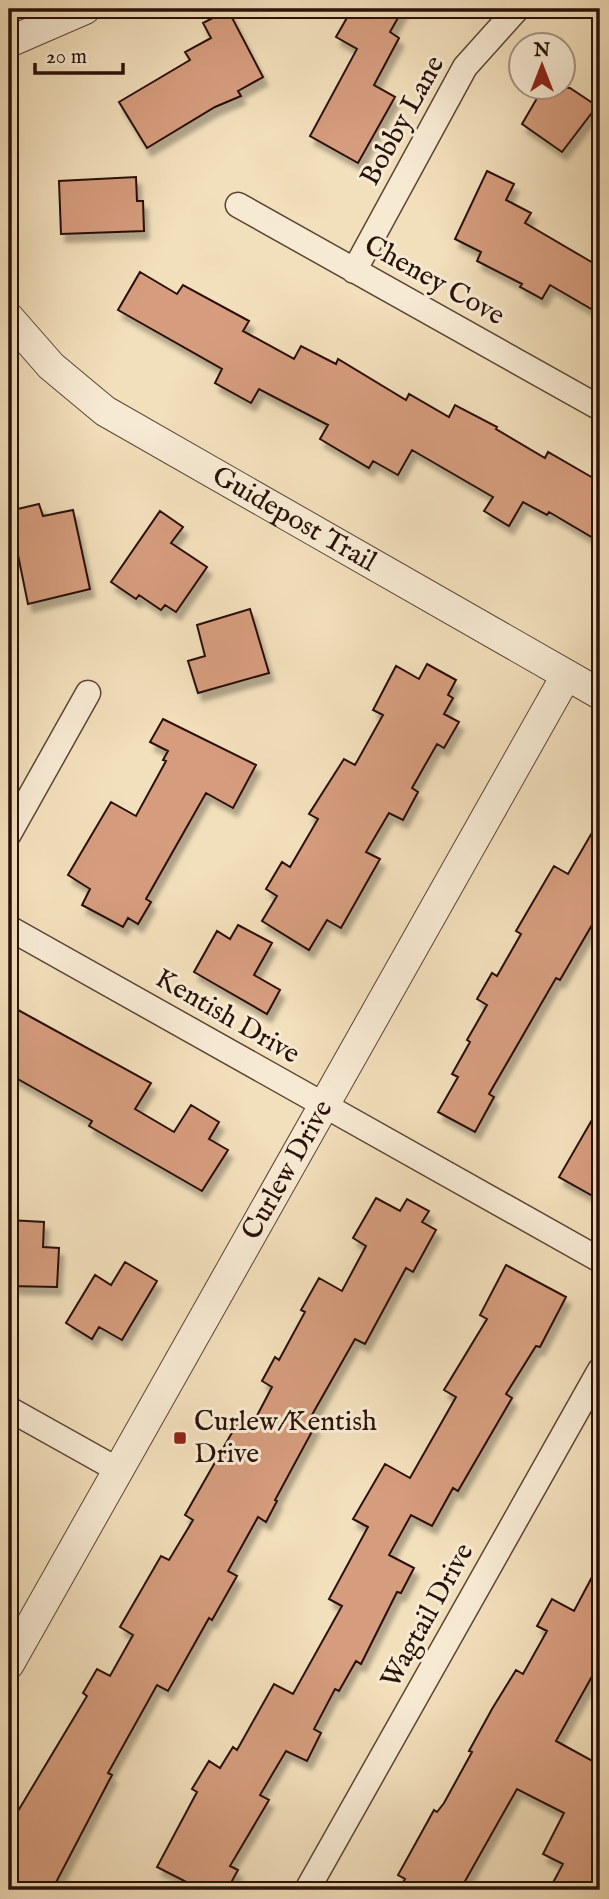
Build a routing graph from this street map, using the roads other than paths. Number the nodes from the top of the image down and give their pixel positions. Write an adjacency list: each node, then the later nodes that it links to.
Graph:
1 (85, 9): 3 (street)
2 (517, 9): 5 (street, Bobby Lane)
3 (9, 42)
4 (238, 205): 5 (street, Cheney Cove)
5 (354, 271): 7 (street, Cheney Cove)
6 (9, 318): 8 (street, Guidepost Trail)
7 (600, 408)
8 (566, 676): 10 (street, Guidepost Trail); 13 (street, Curlew Drive)
9 (88, 693): 11 (street)
10 (600, 694)
11 (9, 834)
12 (9, 928): 13 (street, Kentish Drive)
13 (324, 1106): 14 (street, Kentish Drive); 17 (street, Curlew Drive)
14 (600, 1260)
15 (600, 1370): 19 (street, Wagtail Drive)
16 (9, 1409): 17 (street)
17 (118, 1470): 18 (street, Curlew Drive)
18 (9, 1664)
19 (307, 1890)

